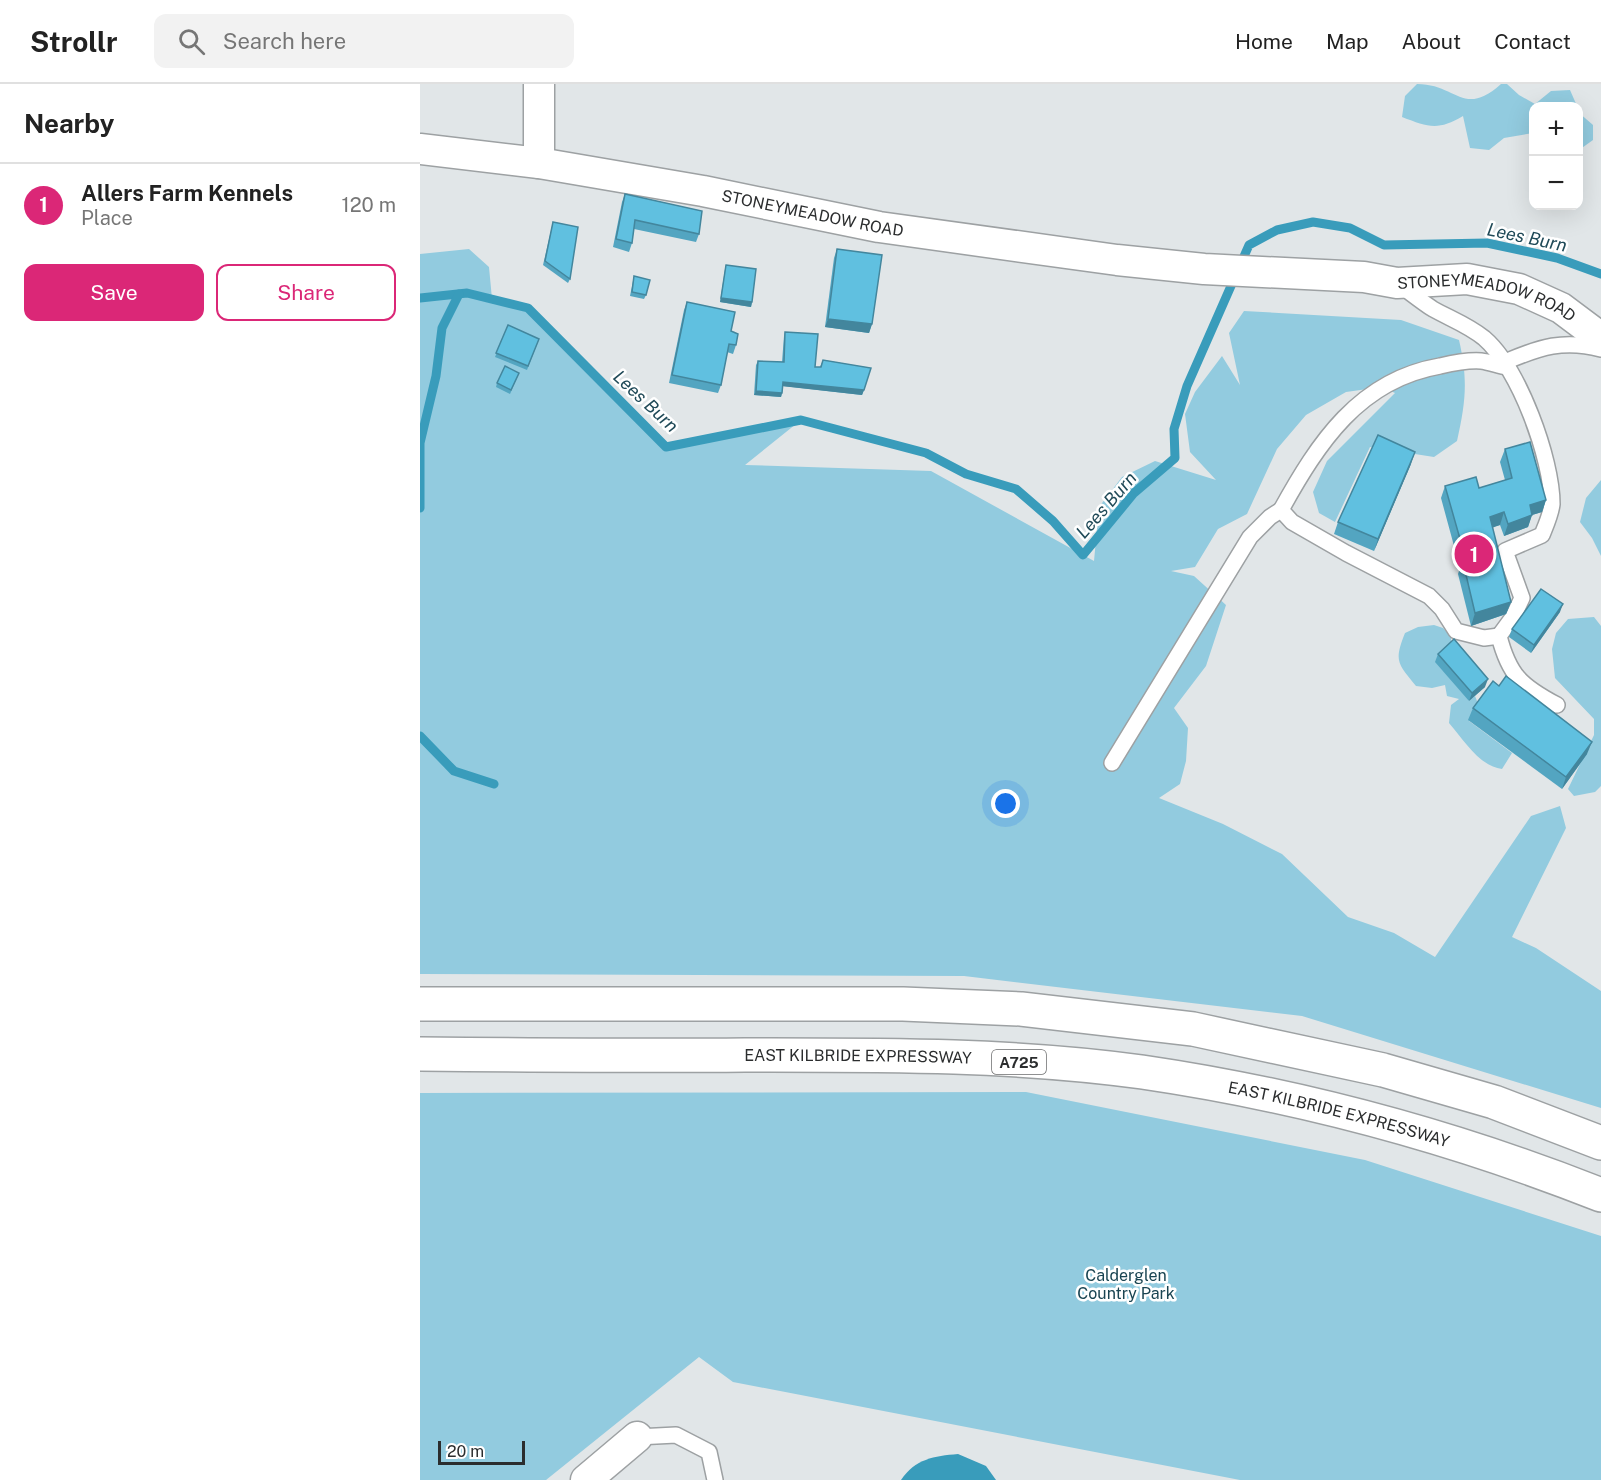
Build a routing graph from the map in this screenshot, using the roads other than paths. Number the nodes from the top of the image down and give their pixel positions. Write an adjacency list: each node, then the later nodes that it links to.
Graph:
1 (539, 84): 3 (street)
2 (420, 150): 3 (street, STONEYMEADOW ROAD)
3 (539, 163): 4 (street, STONEYMEADOW ROAD)
4 (1397, 283): 5 (street, STONEYMEADOW ROAD); 7 (lane)
5 (1601, 338)
6 (1601, 349): 7 (lane)
7 (1507, 364): 8 (lane); 9 (lane)
8 (1281, 510): 9 (lane); 11 (lane)
9 (1499, 636): 10 (lane)
10 (1557, 705)
11 (1112, 763)
12 (420, 1004): 14 (highway)
13 (420, 1054): 15 (highway, EAST KILBRIDE EXPRESSWAY / A725)
14 (1601, 1143)
15 (1601, 1195)
16 (637, 1437): 17 (street); 18 (lane)
17 (586, 1480)
18 (715, 1480)

